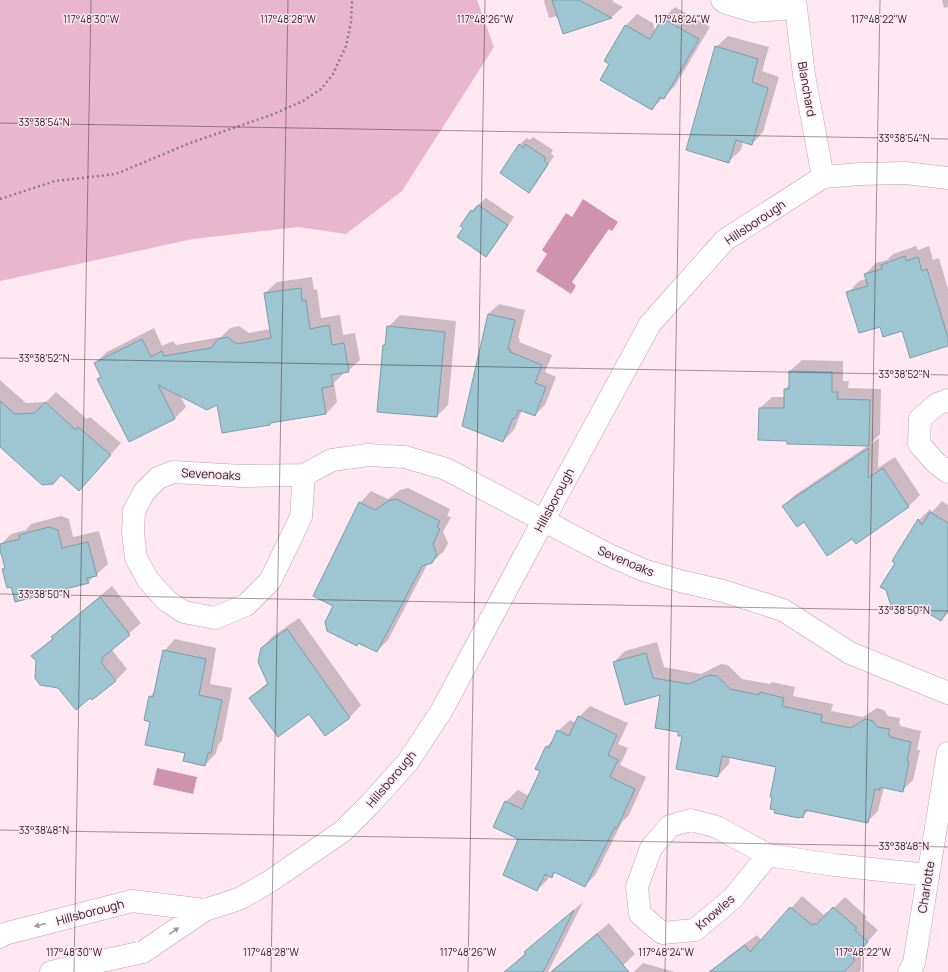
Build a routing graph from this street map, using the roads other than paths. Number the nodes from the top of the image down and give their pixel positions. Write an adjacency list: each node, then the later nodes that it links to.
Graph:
1 (722, 0): 2 (street)
2 (795, 4): 3 (street, Blanchard)
3 (823, 177): 4 (street, Hillsborough); 8 (street, Hillsborough)
4 (948, 178)
5 (948, 400): 6 (street)
6 (948, 472)
7 (304, 475): 7 (street, Sevenoaks); 8 (street, Sevenoaks)
8 (542, 520): 9 (street, Sevenoaks); 13 (street, Hillsborough)
9 (948, 693)
10 (948, 753): 12 (street, Charlotte)
11 (768, 855): 11 (street, Knowles); 12 (street, Knowles)
12 (928, 875): 16 (street, Charlotte)
13 (205, 910): 14 (street, Hillsborough, one-way to 14); 15 (street, Hillsborough, one-way to 13)
14 (0, 937)
15 (51, 972)
16 (909, 972)

